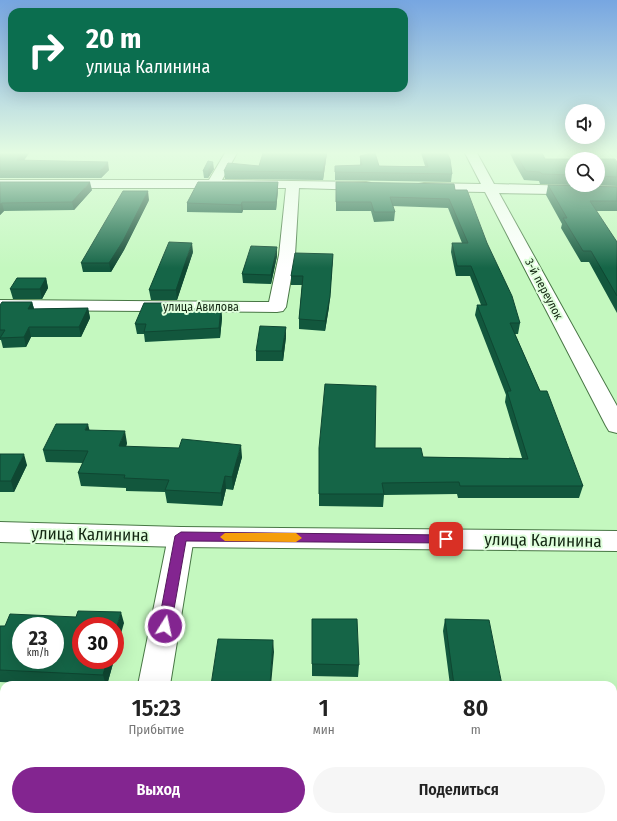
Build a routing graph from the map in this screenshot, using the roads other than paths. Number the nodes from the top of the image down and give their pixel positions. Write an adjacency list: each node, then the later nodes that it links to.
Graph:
1 (292, 191): 3 (street, улица Авилова)
2 (492, 191): 4 (street, 3-й переулок)
3 (0, 305)
4 (617, 426)
5 (0, 532): 6 (street, улица Калинина)
6 (181, 536): 7 (street, улица Калинина); 8 (street)
7 (617, 540)
8 (155, 681)

